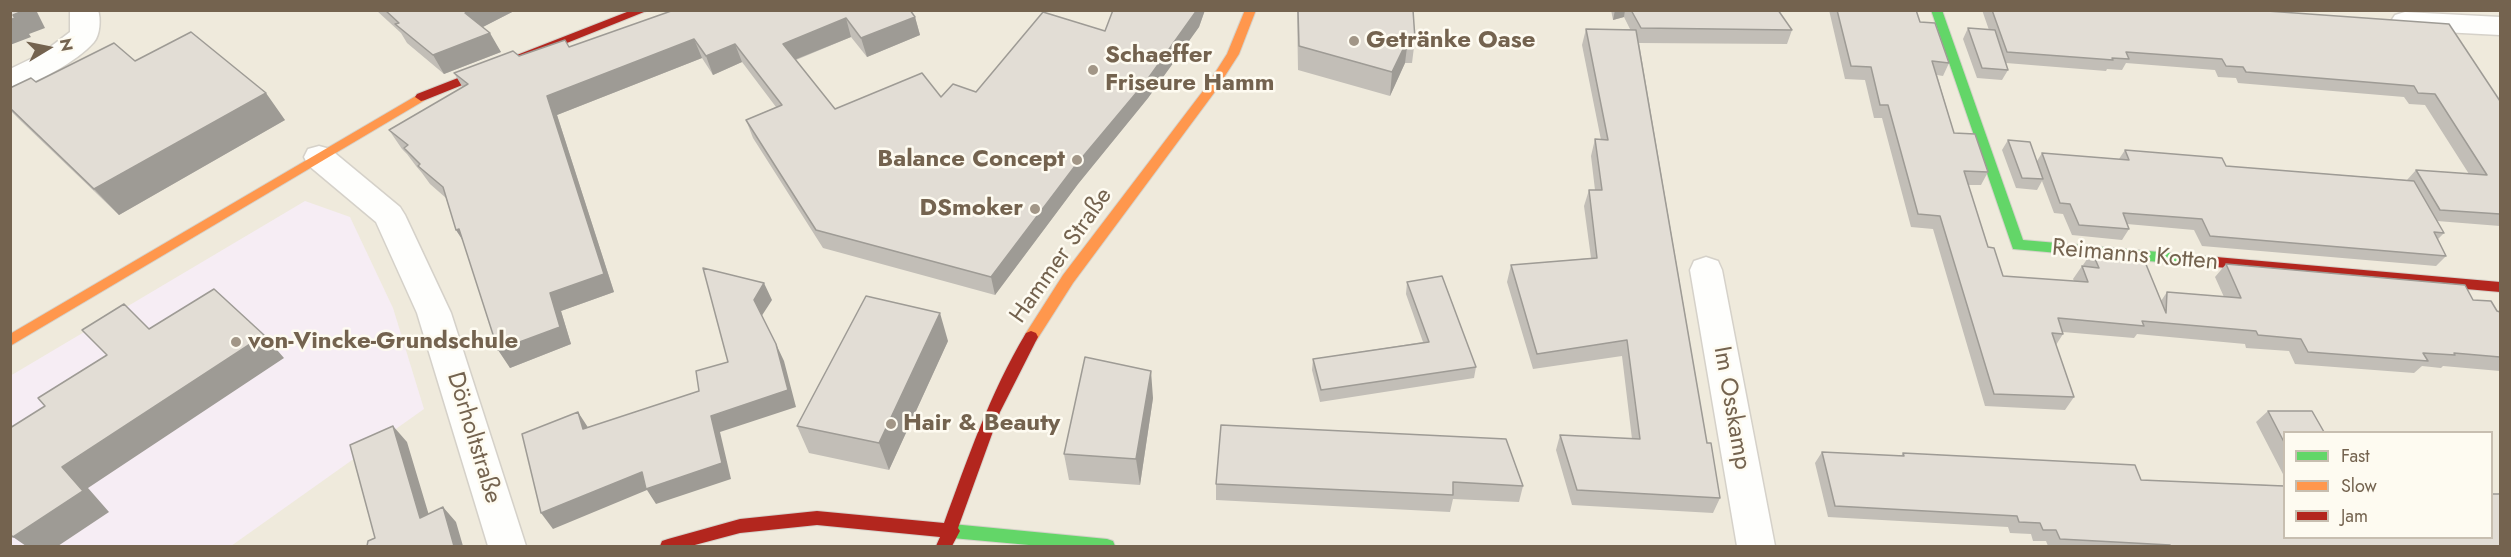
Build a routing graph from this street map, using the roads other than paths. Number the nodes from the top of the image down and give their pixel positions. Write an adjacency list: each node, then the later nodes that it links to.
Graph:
1 (84, 10): 7 (street)
2 (1251, 10): 12 (street, Hammer Straße)
3 (1936, 10): 10 (street, Reimanns Kotten)
4 (629, 13): 8 (street)
5 (2381, 20): 6 (street)
6 (2490, 28)
7 (10, 81)
8 (319, 157): 11 (street); 13 (street, Dörholtstraße)
9 (1707, 270): 17 (street, Im Osskamp)
10 (2500, 287)
11 (10, 340)
12 (948, 532): 14 (street); 15 (street, Hammer Straße); 16 (street)
13 (507, 546)
14 (668, 546)
15 (944, 546)
16 (1107, 546)
17 (1756, 546)

